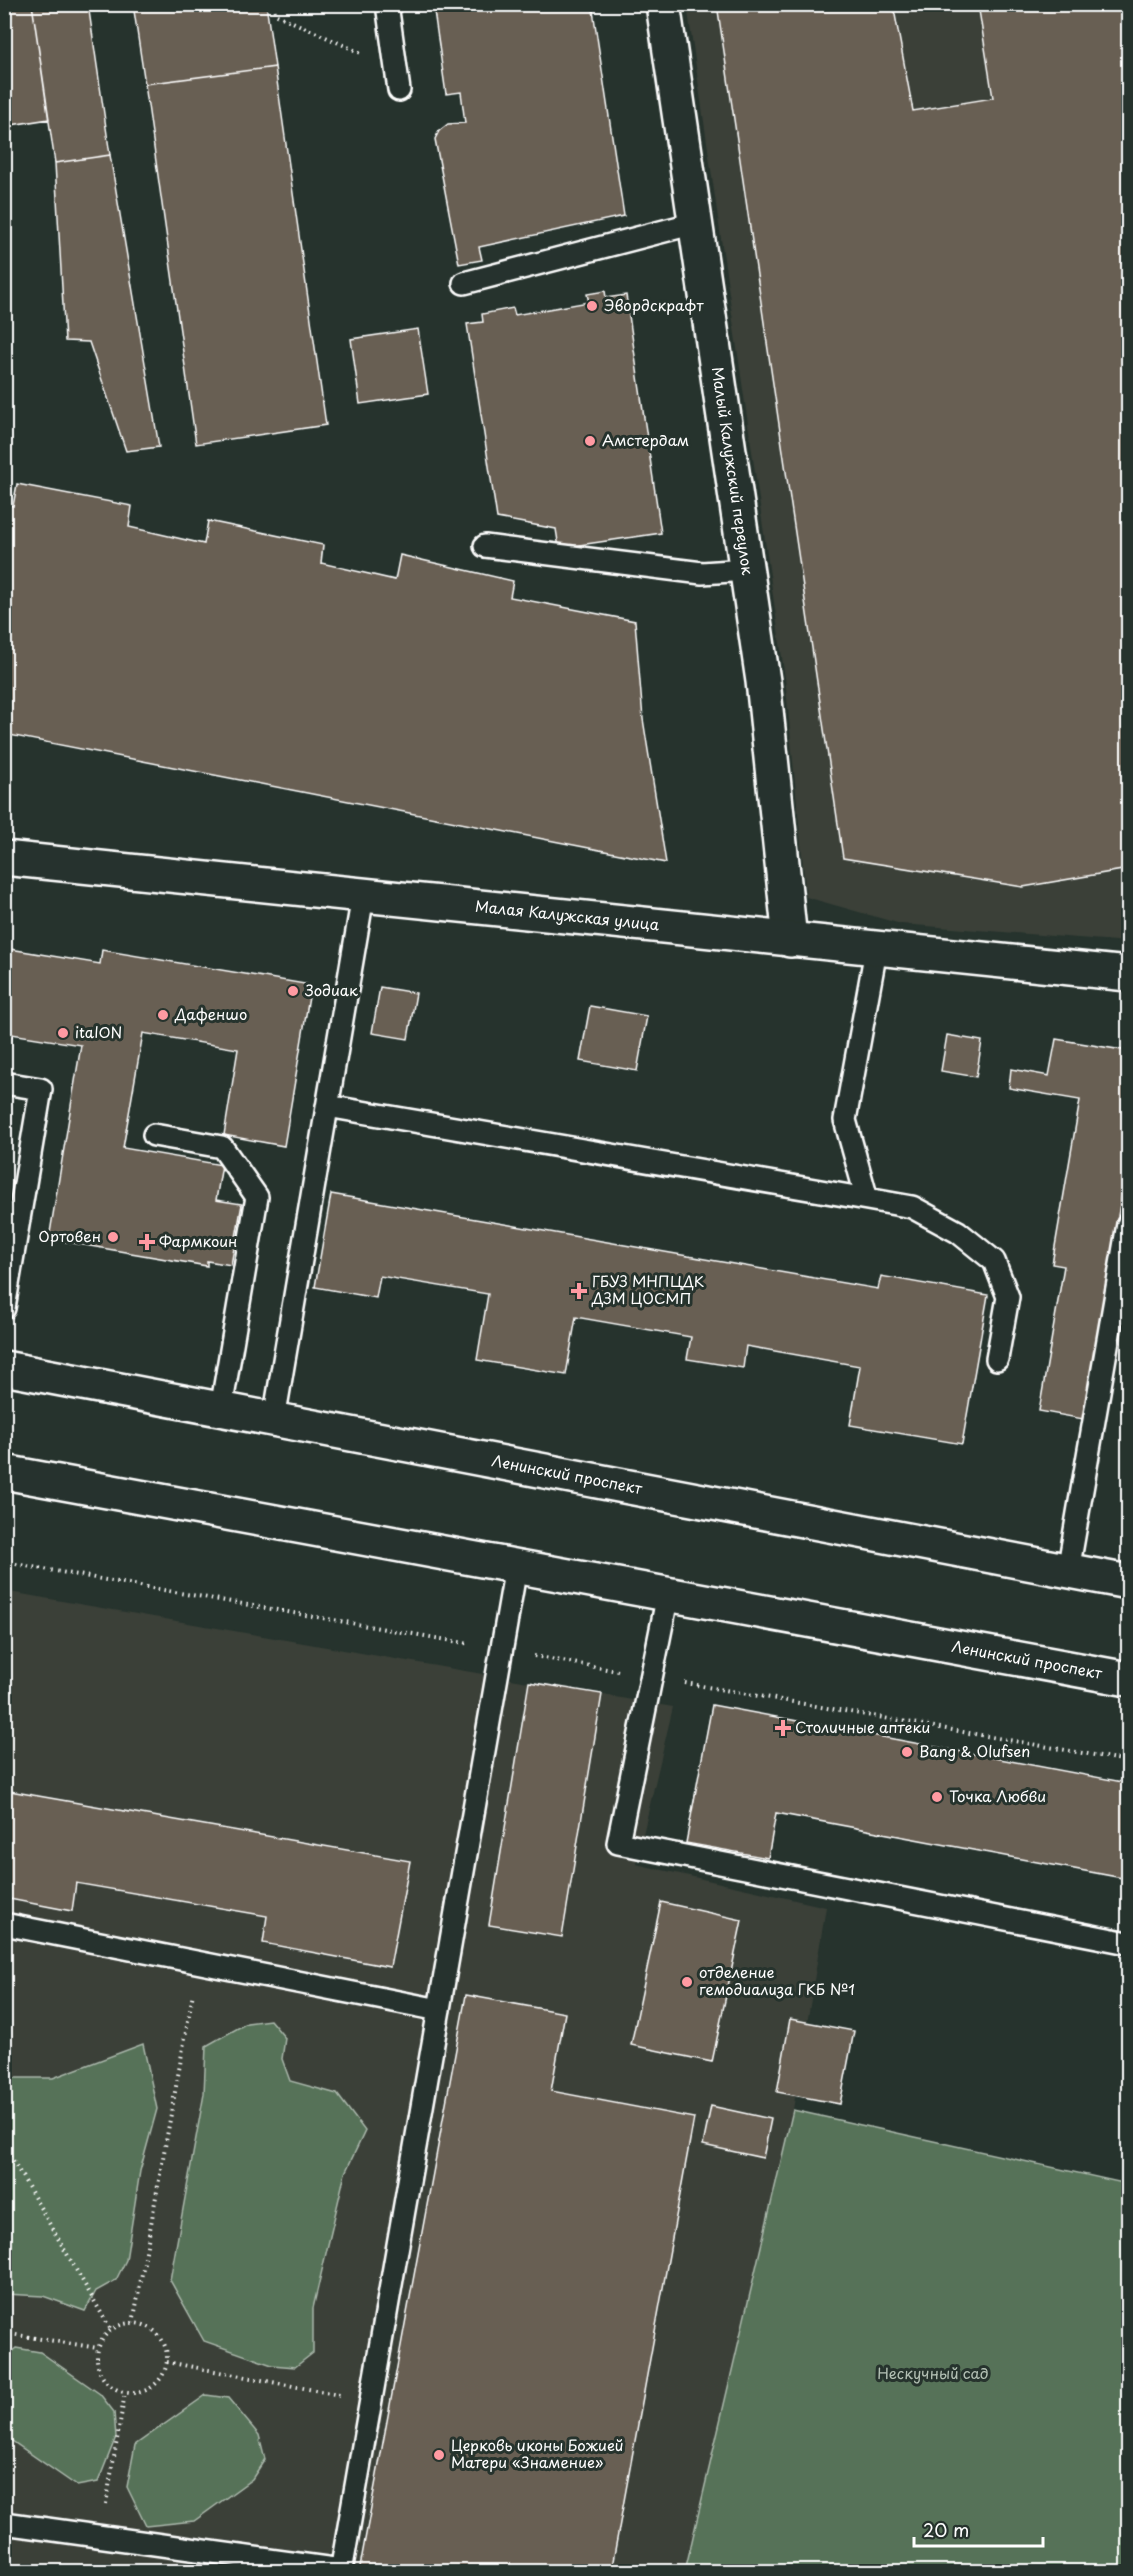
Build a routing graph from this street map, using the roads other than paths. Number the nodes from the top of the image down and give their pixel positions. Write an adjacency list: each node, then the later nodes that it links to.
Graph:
1 (387, 4): 3 (lane)
2 (663, 4): 4 (main road, Малый Калужский переулок)
3 (399, 90)
4 (695, 223): 5 (lane); 7 (main road, Малый Калужский переулок)
5 (464, 283)
6 (485, 546): 7 (lane)
7 (746, 570): 10 (main road, Малый Калужский переулок)
8 (4, 858): 9 (main road, Малая Калужская улица)
9 (363, 896): 10 (main road, Малая Калужская улица); 14 (lane)
10 (790, 940): 11 (main road, Малая Калужская улица)
11 (876, 950): 12 (main road, Малая Калужская улица); 16 (lane)
12 (1128, 974)
13 (4, 1083): 18 (lane)
14 (327, 1106): 16 (lane); 22 (lane)
15 (154, 1135): 21 (lane)
16 (867, 1199): 19 (lane)
17 (1128, 1224): 25 (lane)
18 (4, 1308)
19 (997, 1359)
20 (4, 1368): 21 (main road, Ленинский проспект)
21 (221, 1409): 22 (main road, Ленинский проспект)
22 (274, 1419): 25 (main road, Ленинский проспект)
23 (4, 1472): 24 (main road, Ленинский проспект)
24 (516, 1567): 27 (main road, Ленинский проспект); 33 (lane)
25 (1068, 1570): 26 (main road, Ленинский проспект)
26 (1128, 1582)
27 (668, 1594): 29 (lane); 30 (main road, Ленинский проспект)
28 (657, 1649): 29 (lane)
29 (652, 1677): 32 (lane)
30 (1128, 1679)
31 (4, 1924): 33 (lane)
32 (1128, 1943)
33 (439, 2010): 35 (lane)
34 (4, 2523): 35 (lane)
35 (341, 2571)

